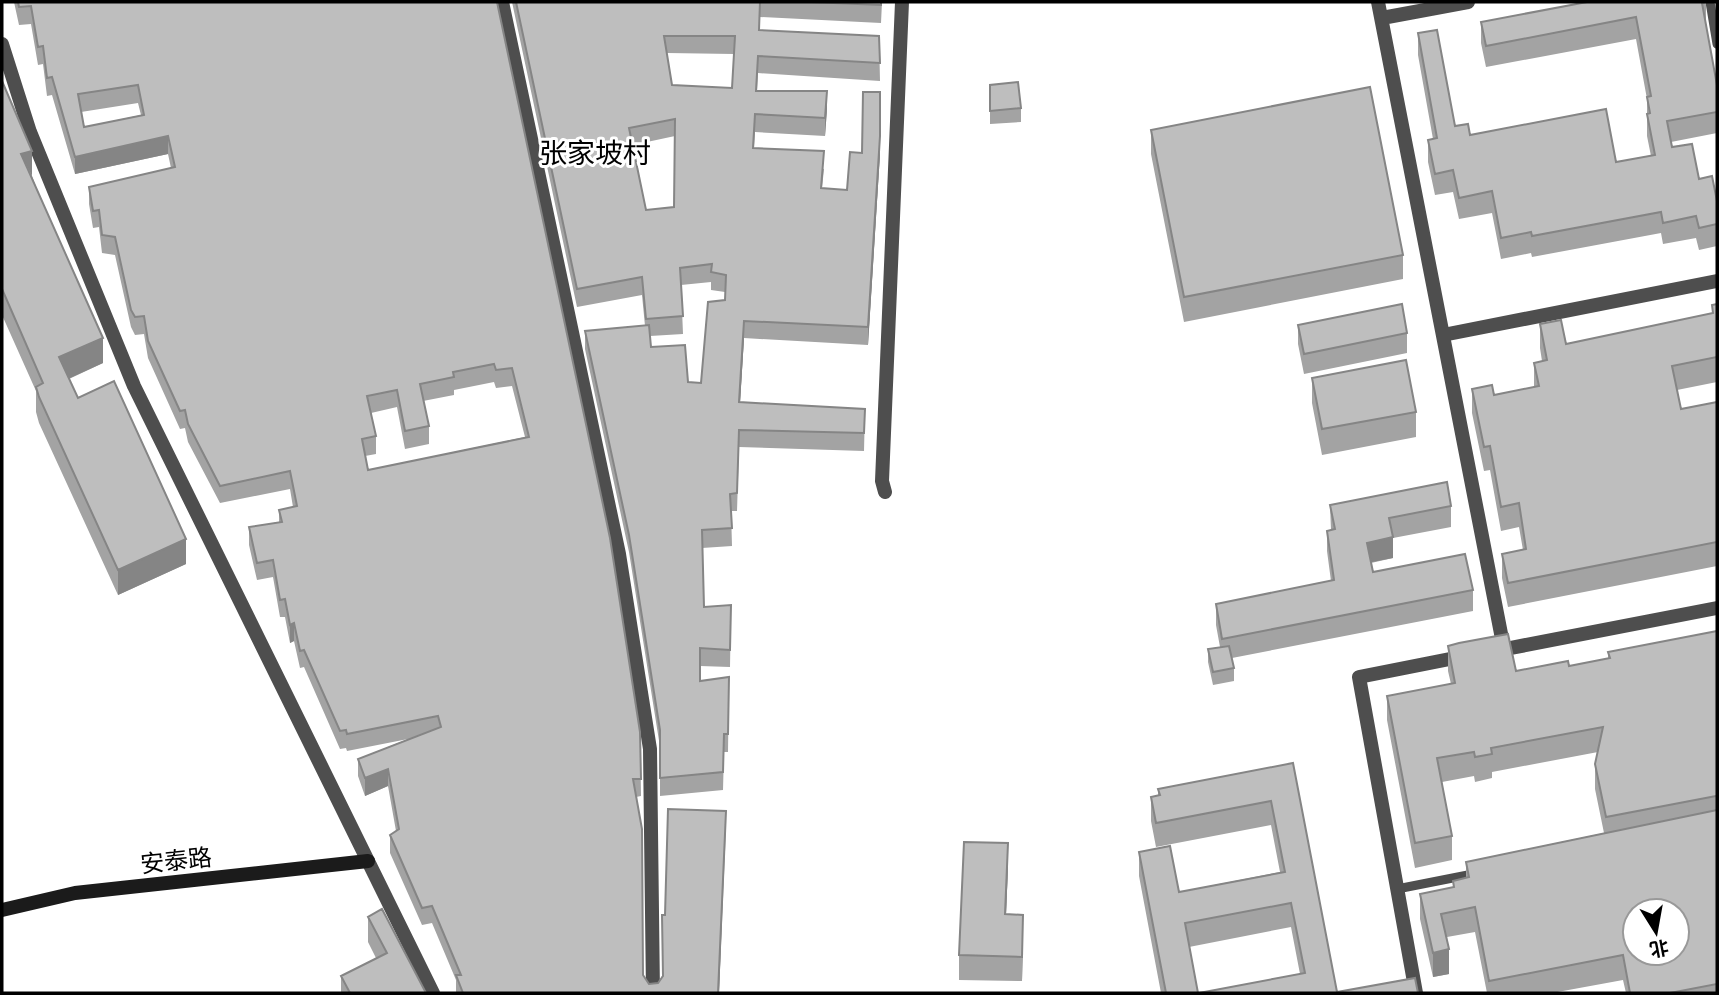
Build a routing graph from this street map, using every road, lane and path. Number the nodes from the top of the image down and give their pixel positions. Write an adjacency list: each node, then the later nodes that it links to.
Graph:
1 (502, 2): 19 (street)
2 (902, 2): 11 (street)
3 (1378, 2): 6 (street)
4 (1468, 2): 6 (street)
5 (1710, 2): 8 (lane)
6 (1382, 18): 10 (street)
7 (2, 44): 14 (street)
8 (1717, 44)
9 (1717, 281): 10 (street)
10 (1443, 335): 13 (street)
11 (885, 492)
12 (1717, 608): 13 (street)
13 (1504, 649): 16 (street)
14 (362, 862): 17 (street, 安泰路); 18 (street)
15 (1490, 871): 16 (lane)
16 (1397, 889): 20 (street)
17 (2, 910)
18 (433, 993)
19 (653, 993)
20 (1416, 993)

